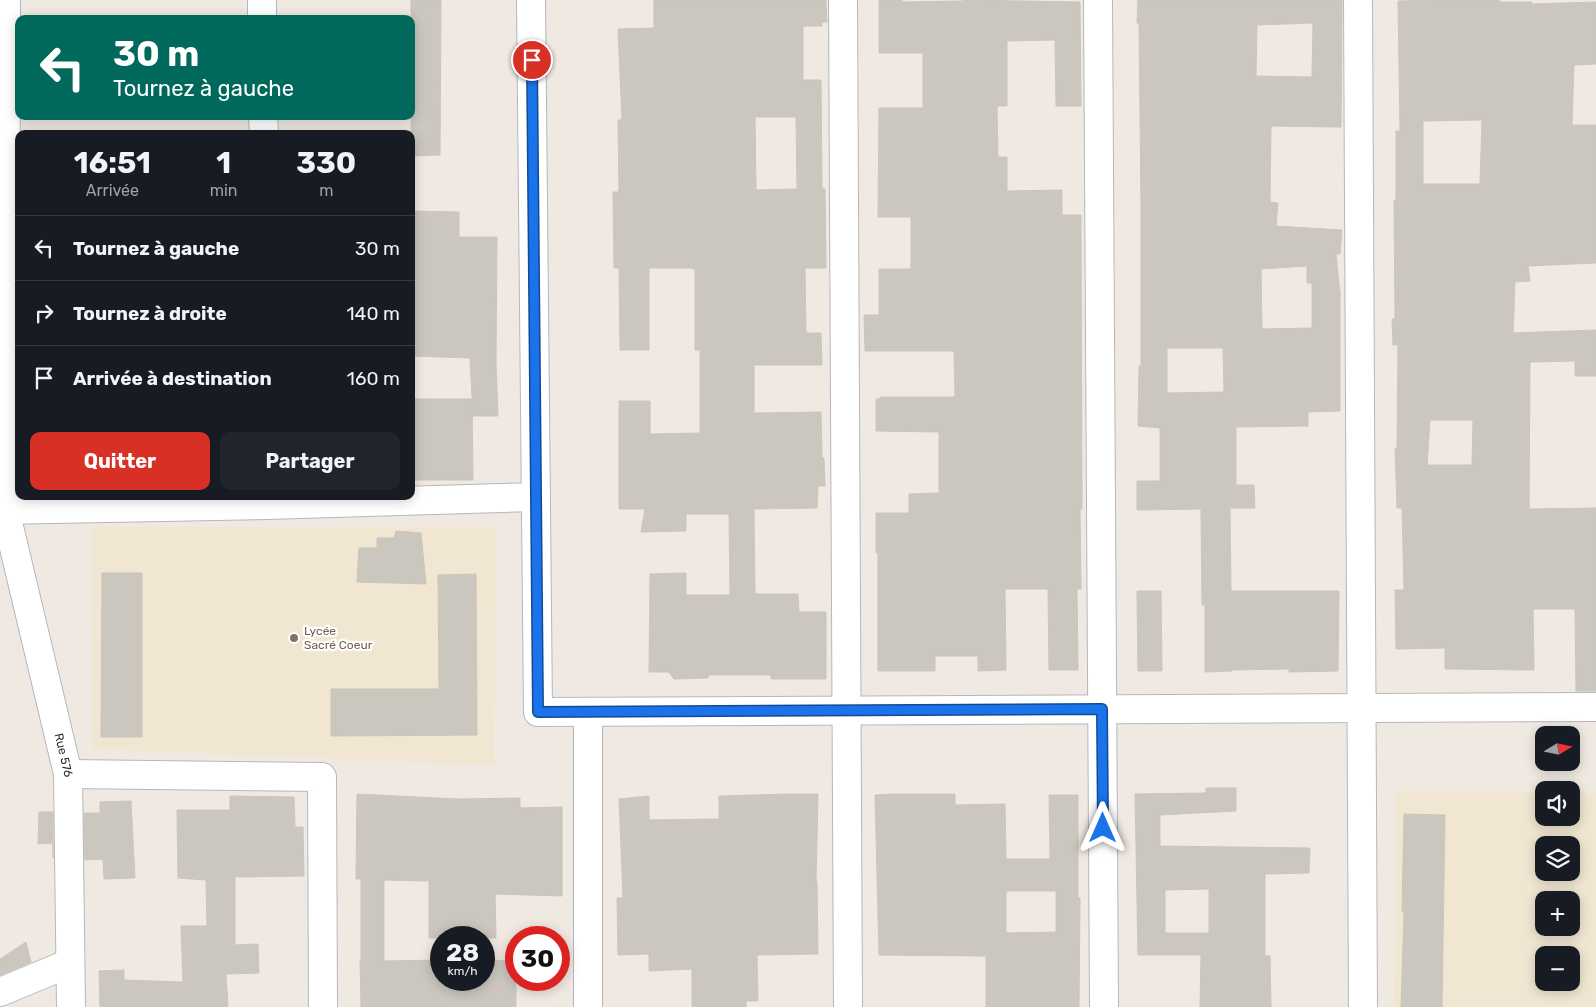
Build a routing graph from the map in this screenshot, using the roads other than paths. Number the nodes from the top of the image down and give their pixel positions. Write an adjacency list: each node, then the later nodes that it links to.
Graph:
1 (6, 0): 12 (street, Rue 576)
2 (262, 0): 7 (street)
3 (531, 0): 8 (street)
4 (843, 0): 16 (street)
5 (1098, 0): 15 (street)
6 (1358, 0): 14 (street)
7 (262, 15)
8 (536, 497): 9 (street); 17 (street)
9 (415, 499)
10 (334, 500): 11 (street)
11 (267, 501): 12 (street)
12 (2, 510): 18 (street, Rue 576)
13 (1596, 707): 14 (street)
14 (1362, 708): 15 (street); 26 (street)
15 (1102, 709): 16 (street); 25 (street)
16 (846, 710): 17 (street); 24 (street)
17 (588, 712): 23 (street)
18 (68, 774): 19 (street, Rue 576); 22 (street)
19 (70, 963): 20 (street); 21 (street, Rue 576)
20 (0, 992)
21 (71, 1007)
22 (323, 1007)
23 (588, 1007)
24 (848, 1007)
25 (1104, 1007)
26 (1363, 1007)

